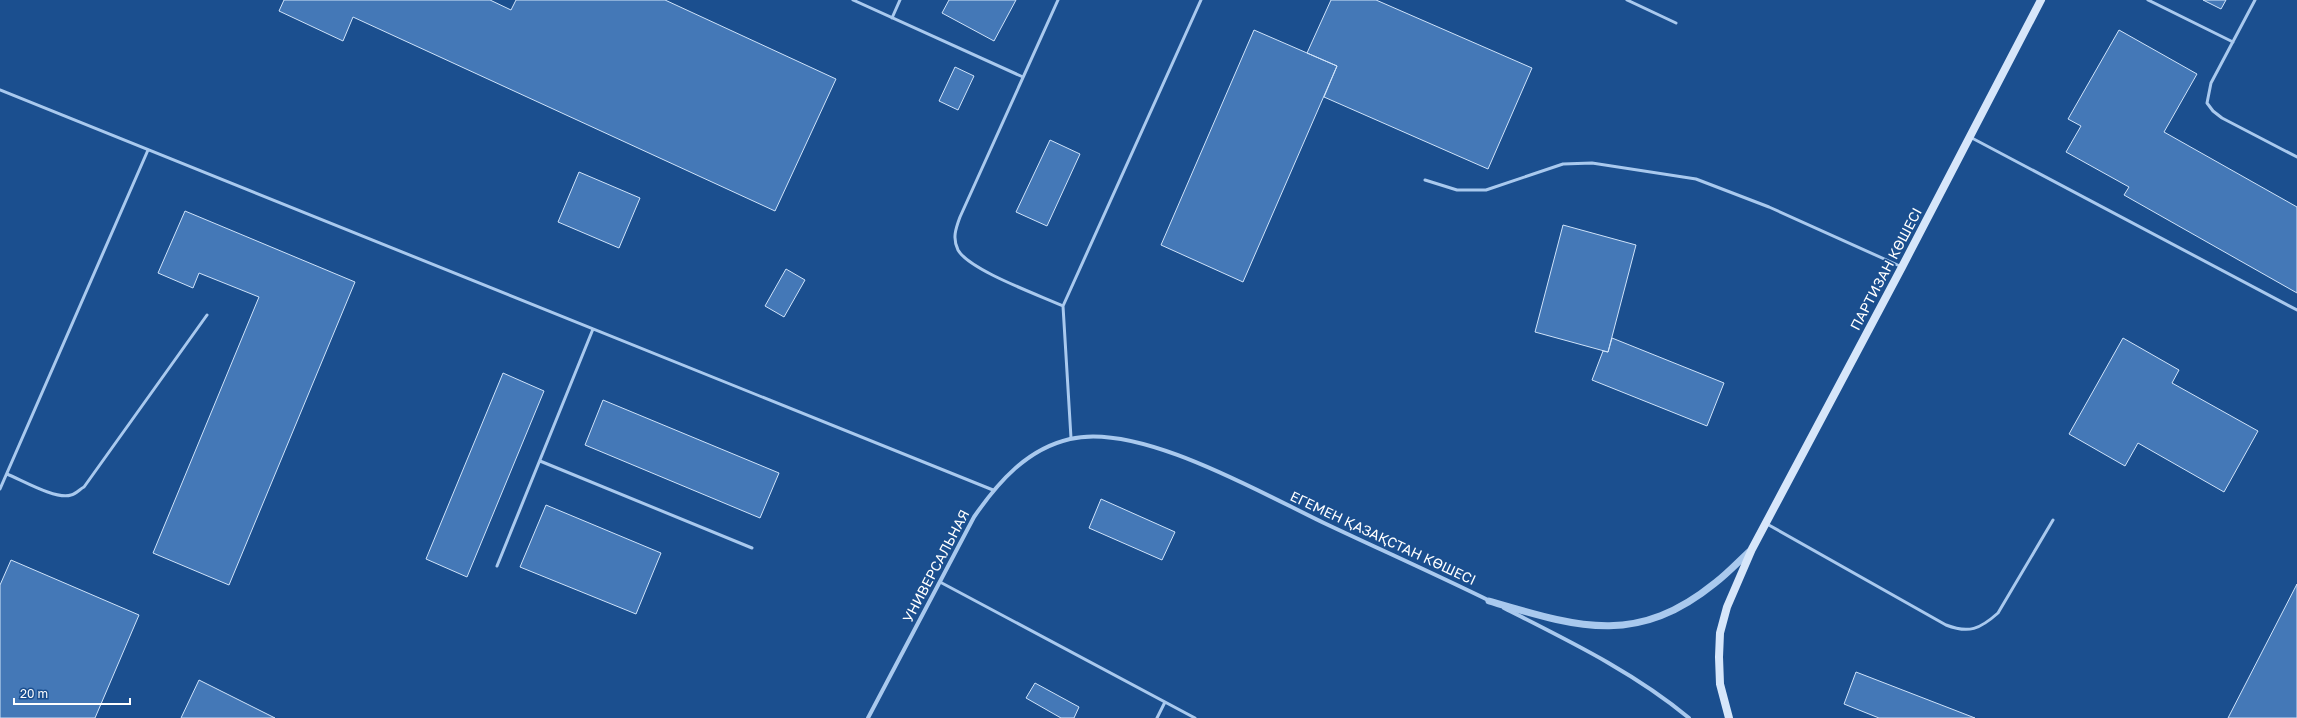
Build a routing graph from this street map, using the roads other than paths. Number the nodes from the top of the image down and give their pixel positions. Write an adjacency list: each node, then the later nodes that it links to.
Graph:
1 (853, 0): 9 (lane)
2 (900, 0): 9 (lane)
3 (1058, 0): 12 (lane)
4 (1201, 0): 19 (lane)
5 (1627, 0): 10 (lane)
6 (2041, 0): 14 (main road, ПАРТИЗАН КӨШЕСІ)
7 (2148, 0): 11 (lane)
8 (2255, 0): 11 (lane)
9 (892, 18): 12 (lane)
10 (1676, 23)
11 (2233, 42): 16 (lane)
12 (1023, 77): 19 (lane)
13 (0, 90): 15 (lane)
14 (1970, 138): 18 (main road, ПАРТИЗАН КӨШЕСІ); 20 (lane)
15 (148, 150): 22 (lane); 26 (lane)
16 (2297, 157)
17 (1425, 180): 18 (lane)
18 (1902, 267): 30 (main road, ПАРТИЗАН КӨШЕСІ)
19 (1063, 306): 23 (lane)
20 (2297, 310)
21 (207, 315): 26 (lane)
22 (593, 329): 25 (lane); 28 (lane)
23 (1071, 438): 24 (street, ЕГЕМЕН ҚАЗАҚСТАН КӨШЕСІ); 35 (street, ЕГЕМЕН ҚАЗАҚСТАН КӨШЕСІ)
24 (1048, 445): 28 (street, УНИВЕРСАЛЬНАЯ)
25 (540, 461): 31 (lane); 33 (lane)
26 (7, 474): 27 (lane)
27 (0, 489)
28 (993, 490): 34 (street, УНИВЕРСАЛЬНАЯ)
29 (2053, 520): 30 (lane)
30 (1767, 524): 32 (main road, ПАРТИЗАН КӨШЕСІ)
31 (752, 548)
32 (1752, 549): 35 (street); 41 (main road, ПАРТИЗАН КӨШЕСІ)
33 (497, 566)
34 (940, 582): 36 (lane); 37 (street, УНИВЕРСАЛЬНАЯ)
35 (1490, 601): 40 (street, ЕГЕМЕН ҚАЗАҚСТАН КӨШЕСІ)
36 (1165, 702): 38 (lane); 39 (lane)
37 (868, 718)
38 (1157, 718)
39 (1195, 718)
40 (1689, 718)
41 (1730, 718)

